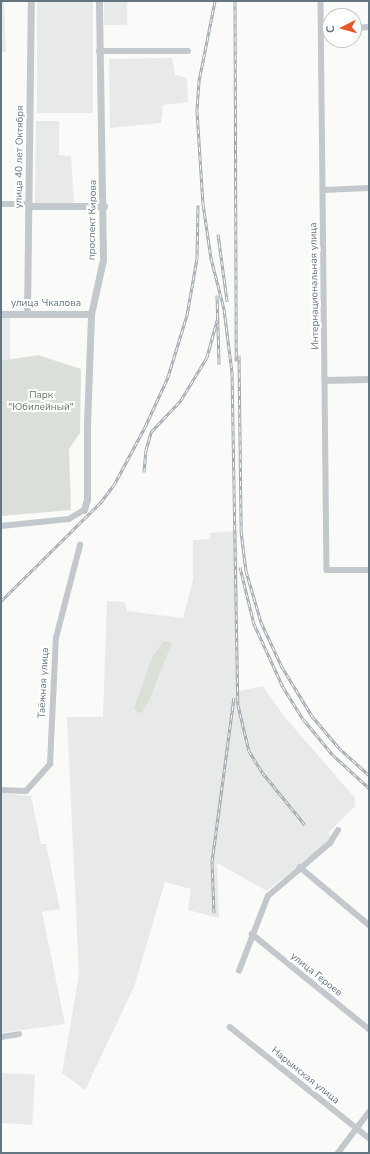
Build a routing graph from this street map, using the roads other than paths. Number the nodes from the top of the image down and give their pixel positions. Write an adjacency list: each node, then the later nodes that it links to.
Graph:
1 (31, 1): 11 (street, улица 40 лет Октября)
2 (99, 1): 6 (street, проспект Кирова)
3 (320, 1): 4 (street, Интернациональная улица)
4 (322, 32)
5 (322, 48): 9 (street, Интернациональная улица)
6 (99, 51): 7 (street); 12 (street, проспект Кирова)
7 (188, 51)
8 (369, 188): 9 (street)
9 (323, 190): 17 (street, Интернациональная улица)
10 (1, 204): 11 (street)
11 (29, 205): 12 (street); 14 (street, улица 40 лет Октября)
12 (104, 206): 15 (street, проспект Кирова)
13 (1, 314): 14 (street, улица Чкалова)
14 (27, 314): 15 (street, улица Чкалова)
15 (91, 314): 18 (street, проспект Кирова)
16 (369, 379): 17 (street)
17 (325, 380): 21 (street, Интернациональная улица)
18 (84, 510): 19 (street)
19 (1, 526)
20 (80, 545): 22 (street, Таёжная улица)
21 (369, 570)
22 (1, 790)
23 (338, 830): 24 (street)
24 (300, 867): 25 (street); 26 (street)
25 (369, 925)
26 (252, 934): 27 (street); 29 (street, улица Героев)
27 (239, 971)
28 (230, 1027): 33 (street, Нарымская улица)
29 (369, 1029)
30 (19, 1034): 31 (street)
31 (1, 1037)
32 (369, 1112): 33 (street)
33 (357, 1129): 34 (street, Нарымская улица); 35 (street)
34 (369, 1138)
35 (338, 1153)

